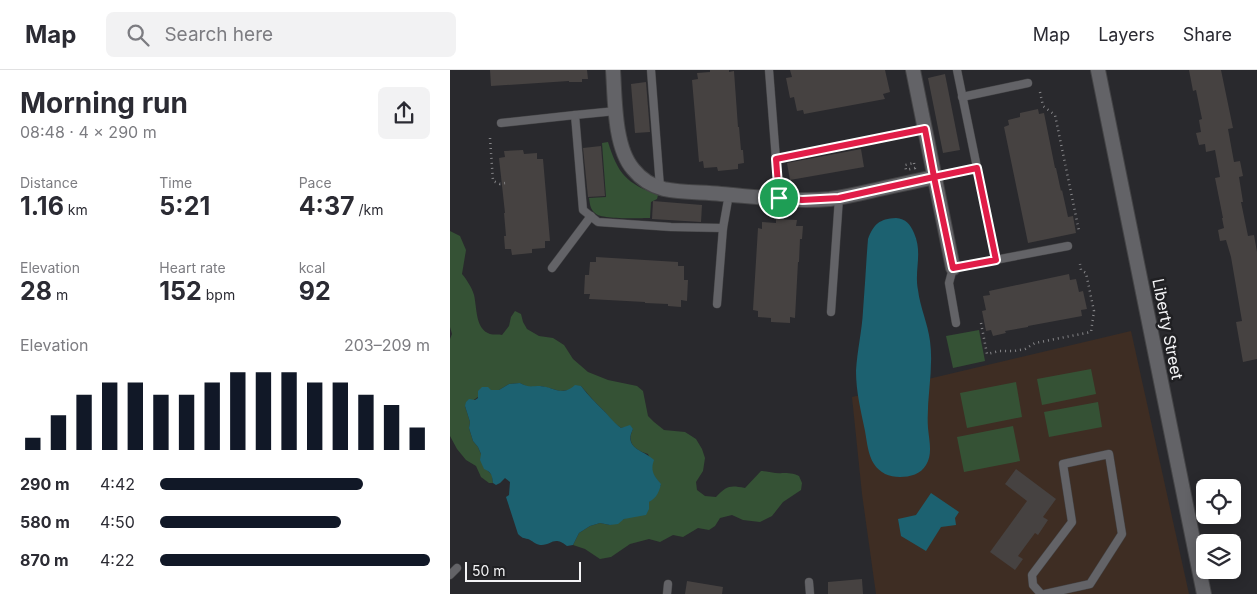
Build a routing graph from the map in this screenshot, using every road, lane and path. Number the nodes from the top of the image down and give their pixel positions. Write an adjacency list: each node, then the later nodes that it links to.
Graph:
1 (613, 70): 10 (street)
2 (651, 70): 19 (lane)
3 (768, 70): 15 (lane)
4 (913, 70): 13 (street)
5 (957, 70): 9 (lane)
6 (1098, 70): 43 (street, Liberty Street)
7 (1028, 83): 9 (lane)
8 (1040, 92): 25 (path)
9 (962, 96): 16 (lane)
10 (616, 111): 11 (lane); 19 (street)
11 (575, 115): 12 (lane); 23 (lane)
12 (501, 123)
13 (925, 129): 15 (lane); 17 (street)
14 (490, 138): 18 (path)
15 (776, 159): 21 (lane)
16 (977, 168): 17 (lane); 27 (lane)
17 (934, 177): 22 (street); 30 (street)
18 (505, 184)
19 (660, 187): 20 (street)
20 (729, 194): 21 (street); 24 (lane)
21 (779, 198): 22 (street)
22 (839, 198): 32 (lane)
23 (591, 216): 24 (lane); 29 (lane)
24 (723, 228): 31 (lane)
25 (1079, 231)
26 (1068, 246): 27 (lane)
27 (996, 260): 30 (lane)
28 (1080, 264): 34 (path)
29 (552, 268)
30 (953, 268): 33 (lane)
31 (717, 304)
32 (831, 312)
33 (956, 323)
34 (982, 323)
35 (457, 568): 36 (lane)
36 (450, 575)
37 (809, 582): 40 (lane)
38 (668, 584): 39 (lane)
39 (667, 594)
40 (810, 594)
41 (1041, 594): 42 (lane)
42 (1045, 594)
43 (1204, 594)

